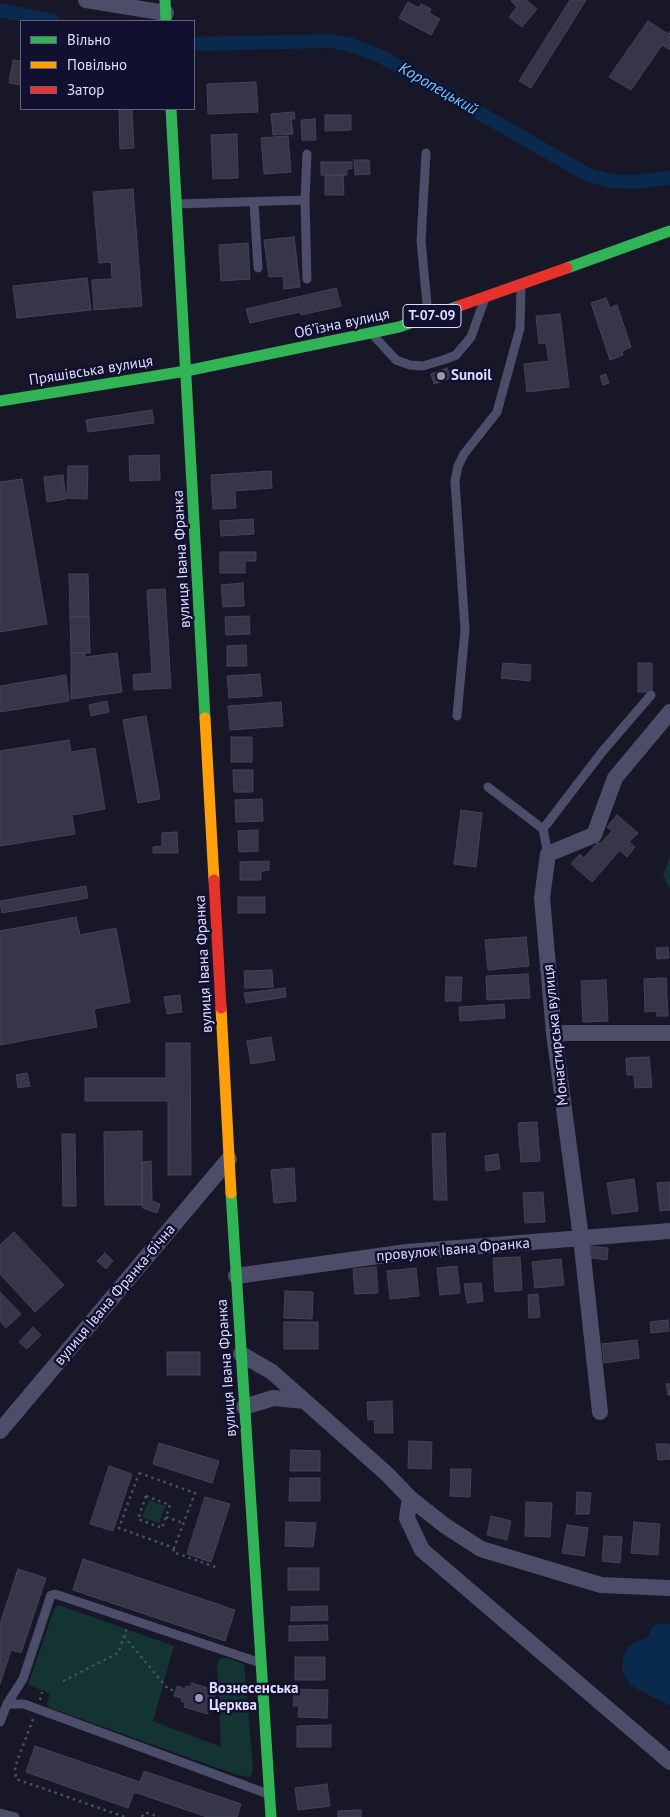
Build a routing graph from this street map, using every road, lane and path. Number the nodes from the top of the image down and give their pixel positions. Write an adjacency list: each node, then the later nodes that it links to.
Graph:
1 (86, 0): 2 (street)
2 (167, 7)
3 (171, 110): 8 (street, вулиця Івана Франка)
4 (426, 153): 14 (lane)
5 (307, 154): 6 (lane)
6 (305, 200): 7 (lane); 11 (lane)
7 (254, 202): 8 (lane); 10 (lane)
8 (176, 204): 16 (street, вулиця Івана Франка)
9 (670, 231): 12 (street, Обʼїзна вулиця / Т-07-09)
10 (258, 268)
11 (307, 279)
12 (521, 284): 13 (street, Обʼїзна вулиця / Т-07-09); 20 (lane)
13 (485, 297): 14 (street, Обʼїзна вулиця / Т-07-09); 15 (lane)
14 (428, 318): 15 (street, Обʼїзна вулиця / Т-07-09)
15 (372, 334): 16 (street, Обʼїзна вулиця / Т-07-09)
16 (186, 371): 17 (street, Пряшівська вулиця / Т-07-09); 26 (street, вулиця Івана Франка)
17 (0, 401)
18 (651, 695): 22 (lane)
19 (670, 712): 23 (street)
20 (457, 716)
21 (488, 787): 22 (lane)
22 (543, 829): 23 (lane)
23 (548, 854): 24 (street, Монастирська вулиця)
24 (554, 1033): 25 (street); 28 (street, Монастирська вулиця)
25 (670, 1033)
26 (228, 1159): 29 (street, вулиця Івана Франка); 34 (street, вулиця Івана Франка-бічна)
27 (670, 1231): 28 (street, провулок Івана Франка)
28 (581, 1238): 29 (street, провулок Івана Франка); 33 (street, Монастирська вулиця)
29 (236, 1276): 30 (street, вулиця Івана Франка)
30 (241, 1354): 31 (street); 32 (street, вулиця Івана Франка)
31 (305, 1401): 32 (street); 35 (street)
32 (244, 1407): 43 (street, вулиця Івана Франка)
33 (600, 1412)
34 (0, 1431)
35 (410, 1498): 40 (street); 50 (street)
36 (166, 1517): 36 (path); 37 (path)
37 (184, 1523): 38 (path); 38 (path)
38 (174, 1548): 39 (path)
39 (218, 1568)
40 (670, 1588)
41 (130, 1619): 42 (path); 43 (lane); 47 (lane)
42 (124, 1636): 44 (path); 45 (path)
43 (261, 1663): 51 (street, вулиця Івана Франка)
44 (63, 1681)
45 (176, 1691)
46 (42, 1692): 48 (path)
47 (6, 1704): 48 (lane); 49 (lane)
48 (36, 1709): 51 (lane); 54 (path)
49 (0, 1722)
50 (670, 1762)
51 (269, 1794): 57 (street, вулиця Івана Франка)
52 (0, 1813): 53 (lane)
53 (15, 1817)
54 (125, 1817)
55 (142, 1817): 56 (path)
56 (159, 1817)
57 (271, 1817)

